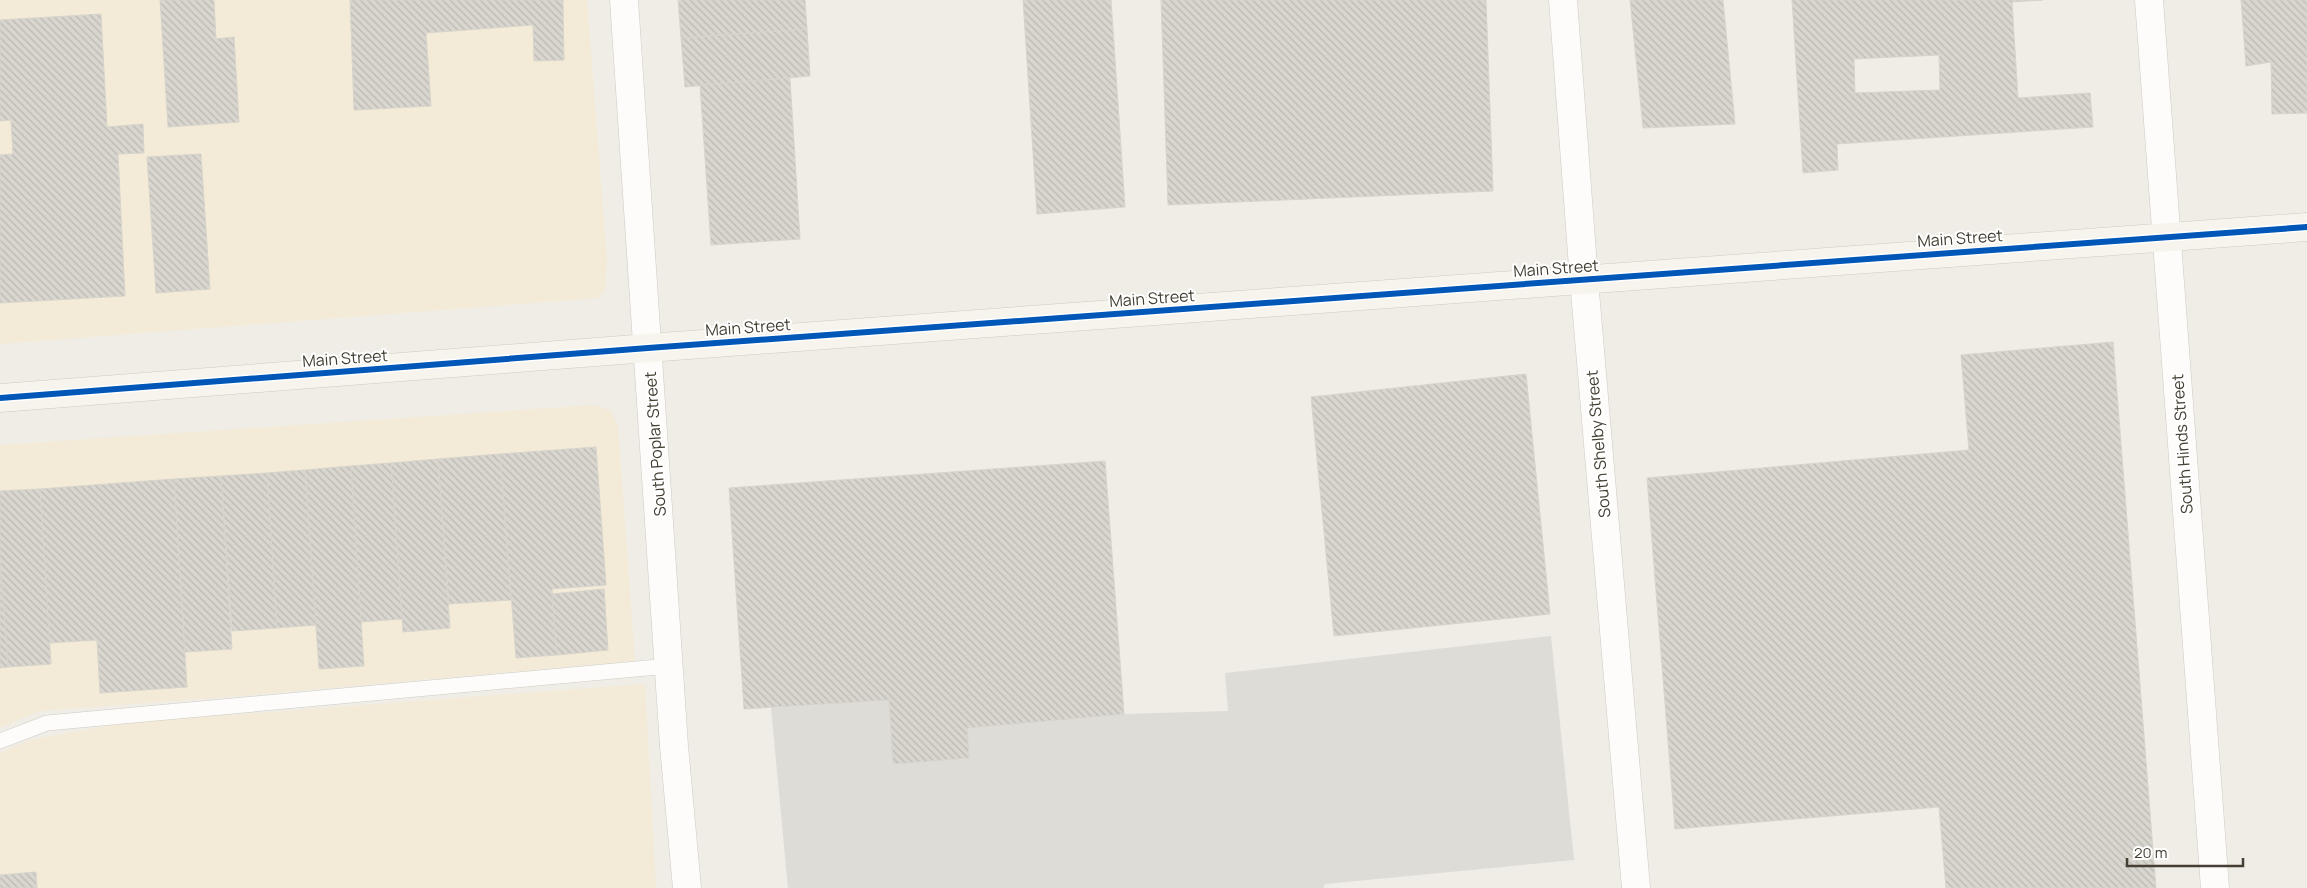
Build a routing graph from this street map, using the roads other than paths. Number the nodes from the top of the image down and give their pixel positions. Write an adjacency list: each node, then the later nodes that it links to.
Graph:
1 (624, 0): 7 (street, South Poplar Street)
2 (1563, 0): 6 (street, South Shelby Street)
3 (2149, 0): 5 (street, South Hinds Street)
4 (2307, 227): 5 (street, Main Street)
5 (2166, 236): 6 (street, Main Street); 13 (street, South Hinds Street)
6 (1584, 280): 7 (street, Main Street); 12 (street, South Shelby Street)
7 (648, 348): 8 (street, Main Street); 9 (street, South Poplar Street)
8 (0, 398)
9 (669, 666): 10 (lane); 11 (street, South Poplar Street)
10 (0, 740)
11 (687, 888)
12 (1636, 888)
13 (2215, 888)

